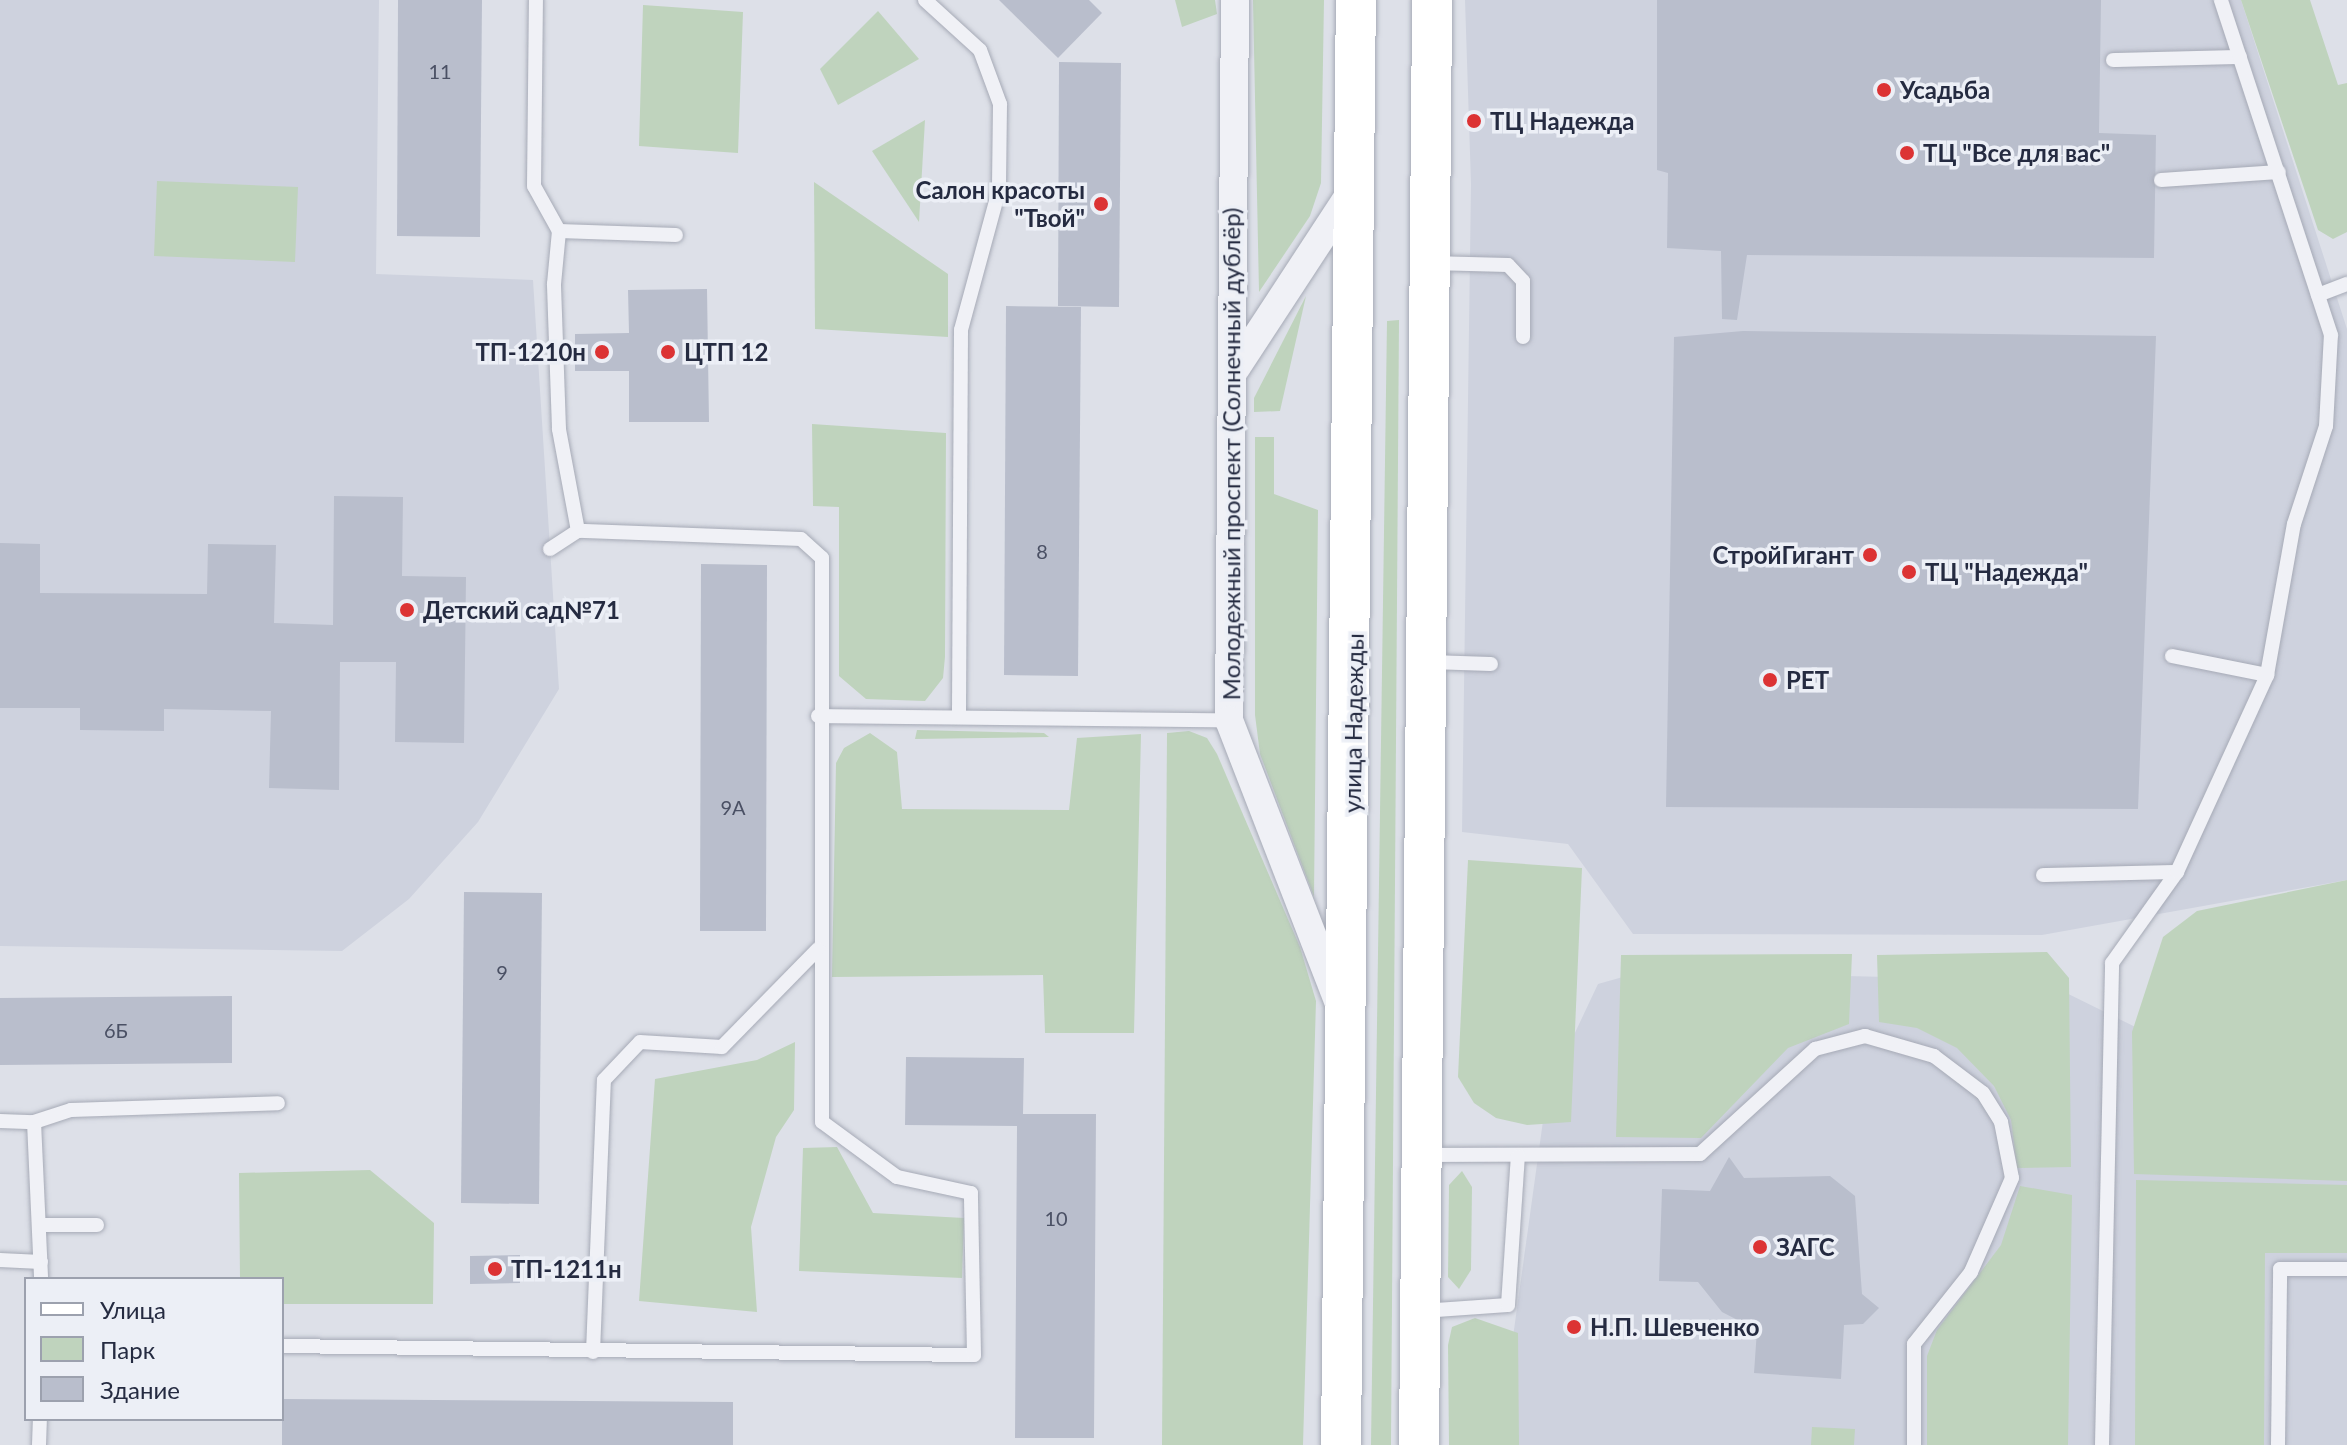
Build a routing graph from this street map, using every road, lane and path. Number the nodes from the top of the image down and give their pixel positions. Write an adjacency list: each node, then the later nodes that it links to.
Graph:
1 (536, 0): 12 (lane)
2 (925, 0): 25 (lane)
3 (1235, 0): 18 (street, Молодежный проспект (Солнечный дублёр))
4 (1356, 0): 11 (main road, улица Надежды)
5 (1432, 0): 14 (main road)
6 (2221, 0): 7 (lane)
7 (2240, 57): 8 (lane); 9 (lane)
8 (2113, 60)
9 (2279, 172): 10 (lane); 16 (lane)
10 (2161, 180)
11 (1358, 181): 18 (street); 31 (main road, улица Надежды)
12 (559, 231): 13 (lane); 19 (lane)
13 (676, 235)
14 (1429, 263): 17 (lane); 22 (main road)
15 (2347, 284): 16 (lane)
16 (2318, 295): 24 (lane)
17 (1523, 337)
18 (1236, 368): 27 (street, Молодежный проспект (Солнечный дублёр))
19 (578, 531): 20 (lane); 26 (lane)
20 (550, 549)
21 (2172, 656): 24 (lane)
22 (1426, 662): 23 (lane); 35 (main road)
23 (1491, 664)
24 (2267, 675): 28 (lane)
25 (959, 713): 26 (lane); 27 (lane)
26 (818, 716): 30 (lane)
27 (1229, 720): 31 (street, Молодежный проспект (Солнечный дублёр))
28 (2177, 872): 29 (lane); 51 (lane)
29 (2043, 875)
30 (818, 949): 45 (lane); 45 (lane)
31 (1350, 1030): 48 (main road, улица Надежды)
32 (278, 1103): 34 (lane)
33 (0, 1121): 34 (lane)
34 (34, 1122): 37 (lane)
35 (1423, 1155): 36 (lane); 43 (main road)
36 (1518, 1156): 43 (lane); 50 (lane)
37 (39, 1225): 38 (lane); 40 (lane)
38 (97, 1225)
39 (0, 1260): 40 (lane)
40 (41, 1262): 42 (lane)
41 (2347, 1269): 52 (lane)
42 (41, 1277)
43 (1421, 1311): 49 (main road)
44 (284, 1346): 45 (lane)
45 (593, 1352)
46 (40, 1421): 47 (lane)
47 (39, 1445)
48 (1341, 1445)
49 (1419, 1445)
50 (1914, 1445)
51 (2102, 1445)
52 (2278, 1445)

